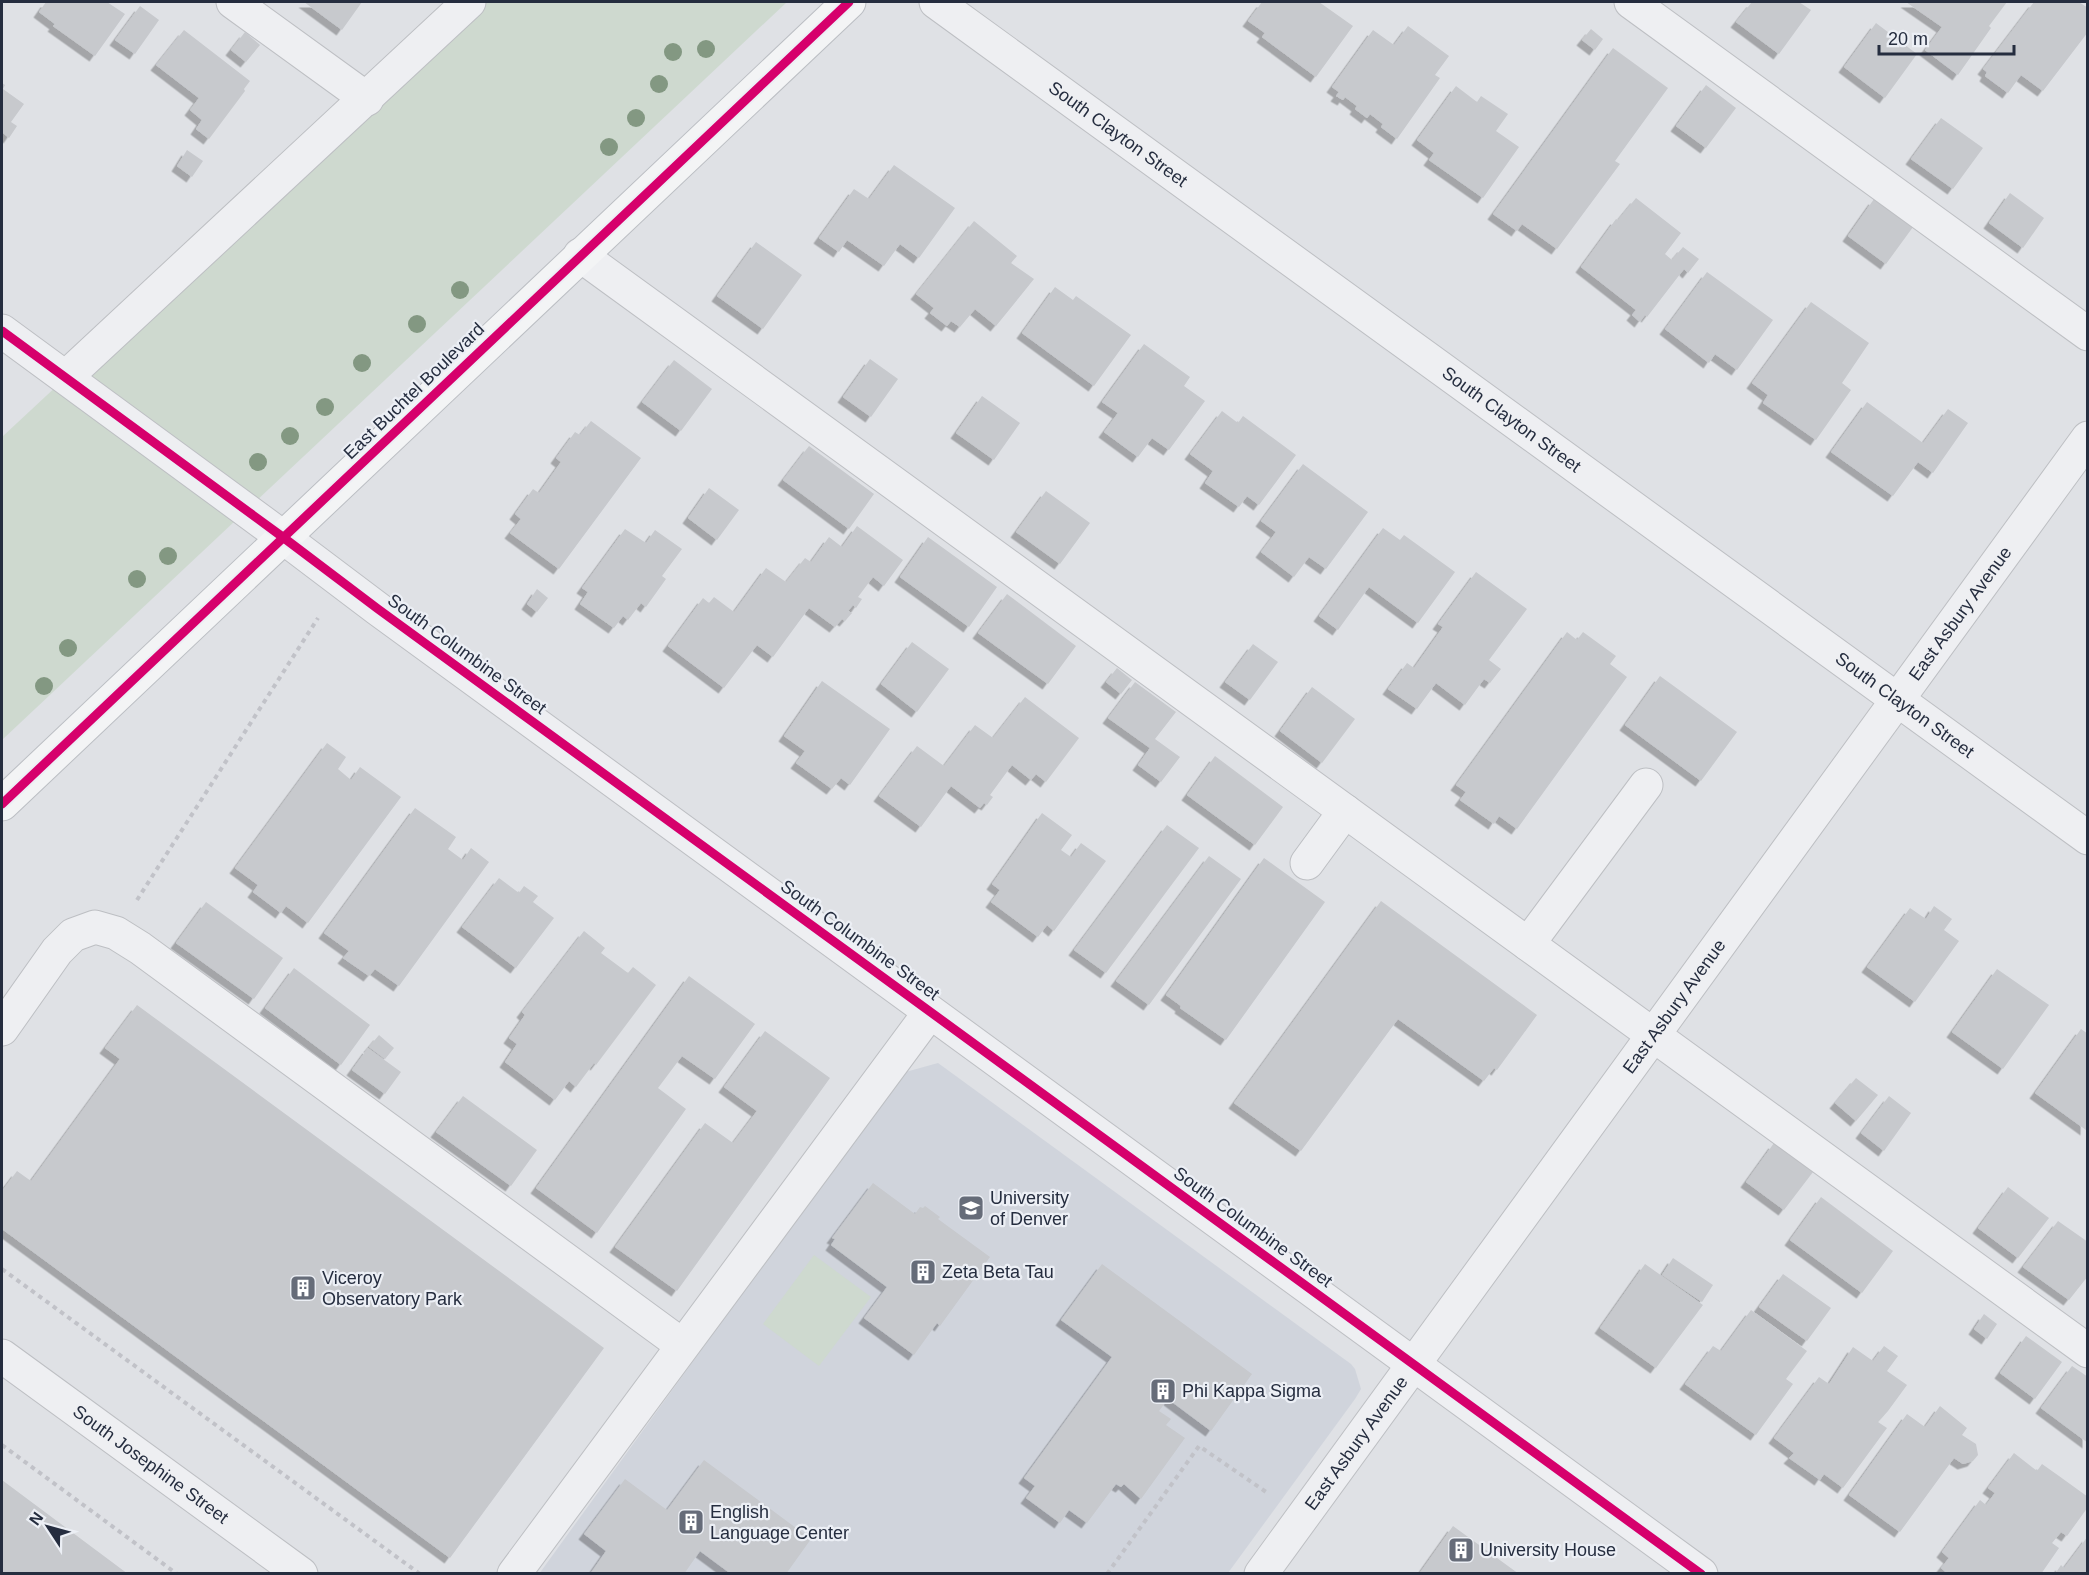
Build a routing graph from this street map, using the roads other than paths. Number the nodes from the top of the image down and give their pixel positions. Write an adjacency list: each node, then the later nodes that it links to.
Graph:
1 (233, 2): 6 (street)
2 (469, 2): 6 (street)
3 (849, 2): 7 (main road, East Buchtel Boulevard)
4 (936, 2): 13 (street, South Clayton Street)
5 (1631, 2): 9 (street)
6 (367, 99): 10 (street)
7 (580, 255): 12 (main road, East Buchtel Boulevard); 16 (street)
8 (2, 331): 10 (street, South Columbine Street)
9 (2088, 334)
10 (66, 377): 12 (street, South Columbine Street)
11 (2088, 438): 13 (street, East Asbury Avenue)
12 (284, 537): 15 (main road, East Buchtel Boulevard); 20 (street, South Columbine Street)
13 (1898, 700): 17 (street, South Clayton Street); 22 (street, East Asbury Avenue)
14 (1646, 785): 19 (street)
15 (2, 804)
16 (1345, 811): 18 (street); 19 (street)
17 (2088, 838)
18 (1307, 863)
19 (1528, 944): 22 (street)
20 (930, 1012): 23 (street); 26 (street, South Columbine Street)
21 (2, 1029): 23 (street)
22 (1653, 1034): 24 (street); 26 (street, East Asbury Avenue)
23 (682, 1345): 28 (street)
24 (2088, 1351)
25 (2, 1356): 27 (street, South Josephine Street)
26 (1413, 1364): 29 (street, East Asbury Avenue); 30 (street, South Columbine Street)
27 (301, 1574)
28 (514, 1574)
29 (1261, 1574)
30 (1701, 1574)

